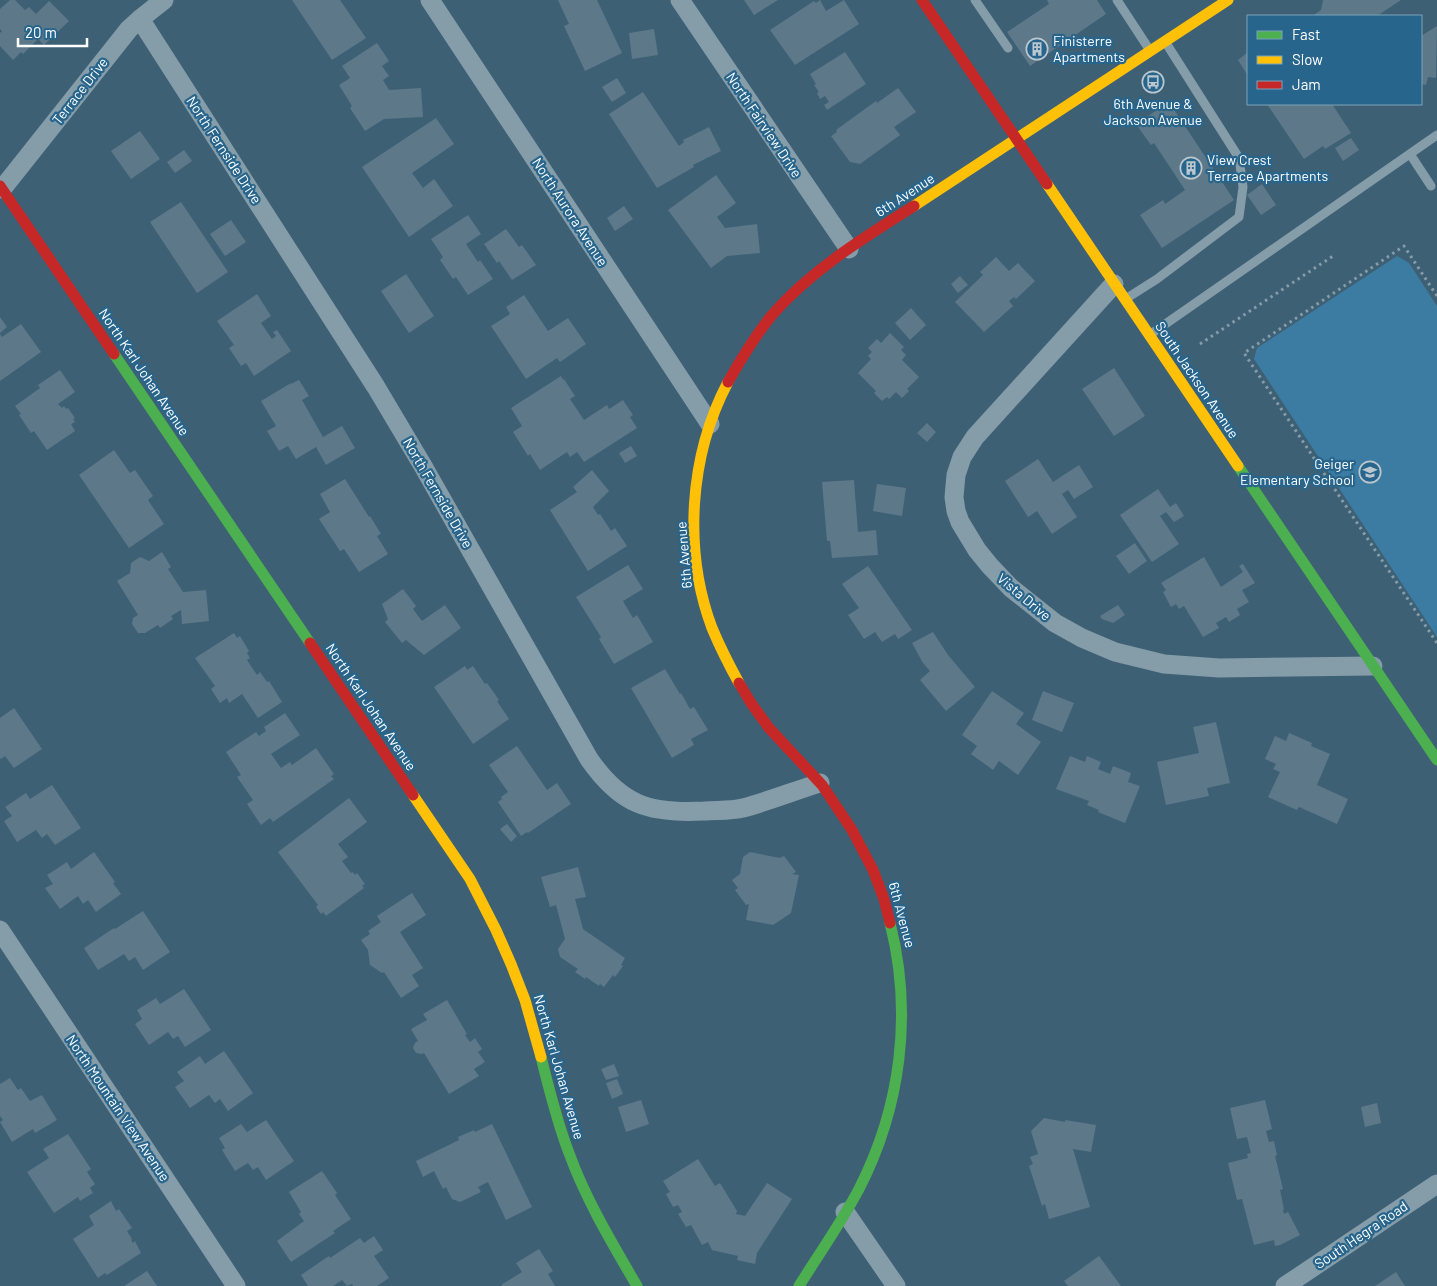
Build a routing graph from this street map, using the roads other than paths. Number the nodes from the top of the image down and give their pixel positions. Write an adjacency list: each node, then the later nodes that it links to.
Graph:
1 (164, 0): 8 (street, Terrace Drive)
2 (430, 0): 20 (street, North Aurora Avenue)
3 (680, 0): 17 (street, North Fairview Drive)
4 (922, 0): 13 (street, South Jackson Avenue)
5 (975, 0): 10 (lane)
6 (1117, 0): 11 (lane)
7 (1228, 0): 9 (street, 6th Avenue)
8 (140, 19): 16 (street, Terrace Drive); 23 (street, North Fernside Drive)
9 (1166, 42): 11 (street, 6th Avenue); 18 (lane)
10 (1008, 48)
11 (1151, 51): 13 (street, 6th Avenue)
12 (1437, 135): 14 (lane)
13 (1017, 140): 17 (street, 6th Avenue); 18 (street, South Jackson Avenue)
14 (1410, 154): 15 (lane); 19 (lane)
15 (1431, 186)
16 (1, 187): 28 (street, North Karl Johan Avenue)
17 (849, 249): 20 (street, 6th Avenue)
18 (1119, 291): 19 (street, South Jackson Avenue); 21 (street, Vista Drive)
19 (1149, 335): 21 (street, South Jackson Avenue)
20 (710, 424): 23 (street, 6th Avenue)
21 (1374, 666): 22 (street, South Jackson Avenue)
22 (1436, 755)
23 (820, 783): 26 (street, 6th Avenue)
24 (0, 930): 27 (street, North Mountain View Avenue)
25 (1437, 1184): 31 (street, South Hegra Road)
26 (845, 1212): 29 (street, 6th Avenue); 30 (street)
27 (236, 1286)
28 (637, 1286)
29 (799, 1286)
30 (896, 1286)
31 (1285, 1286)

